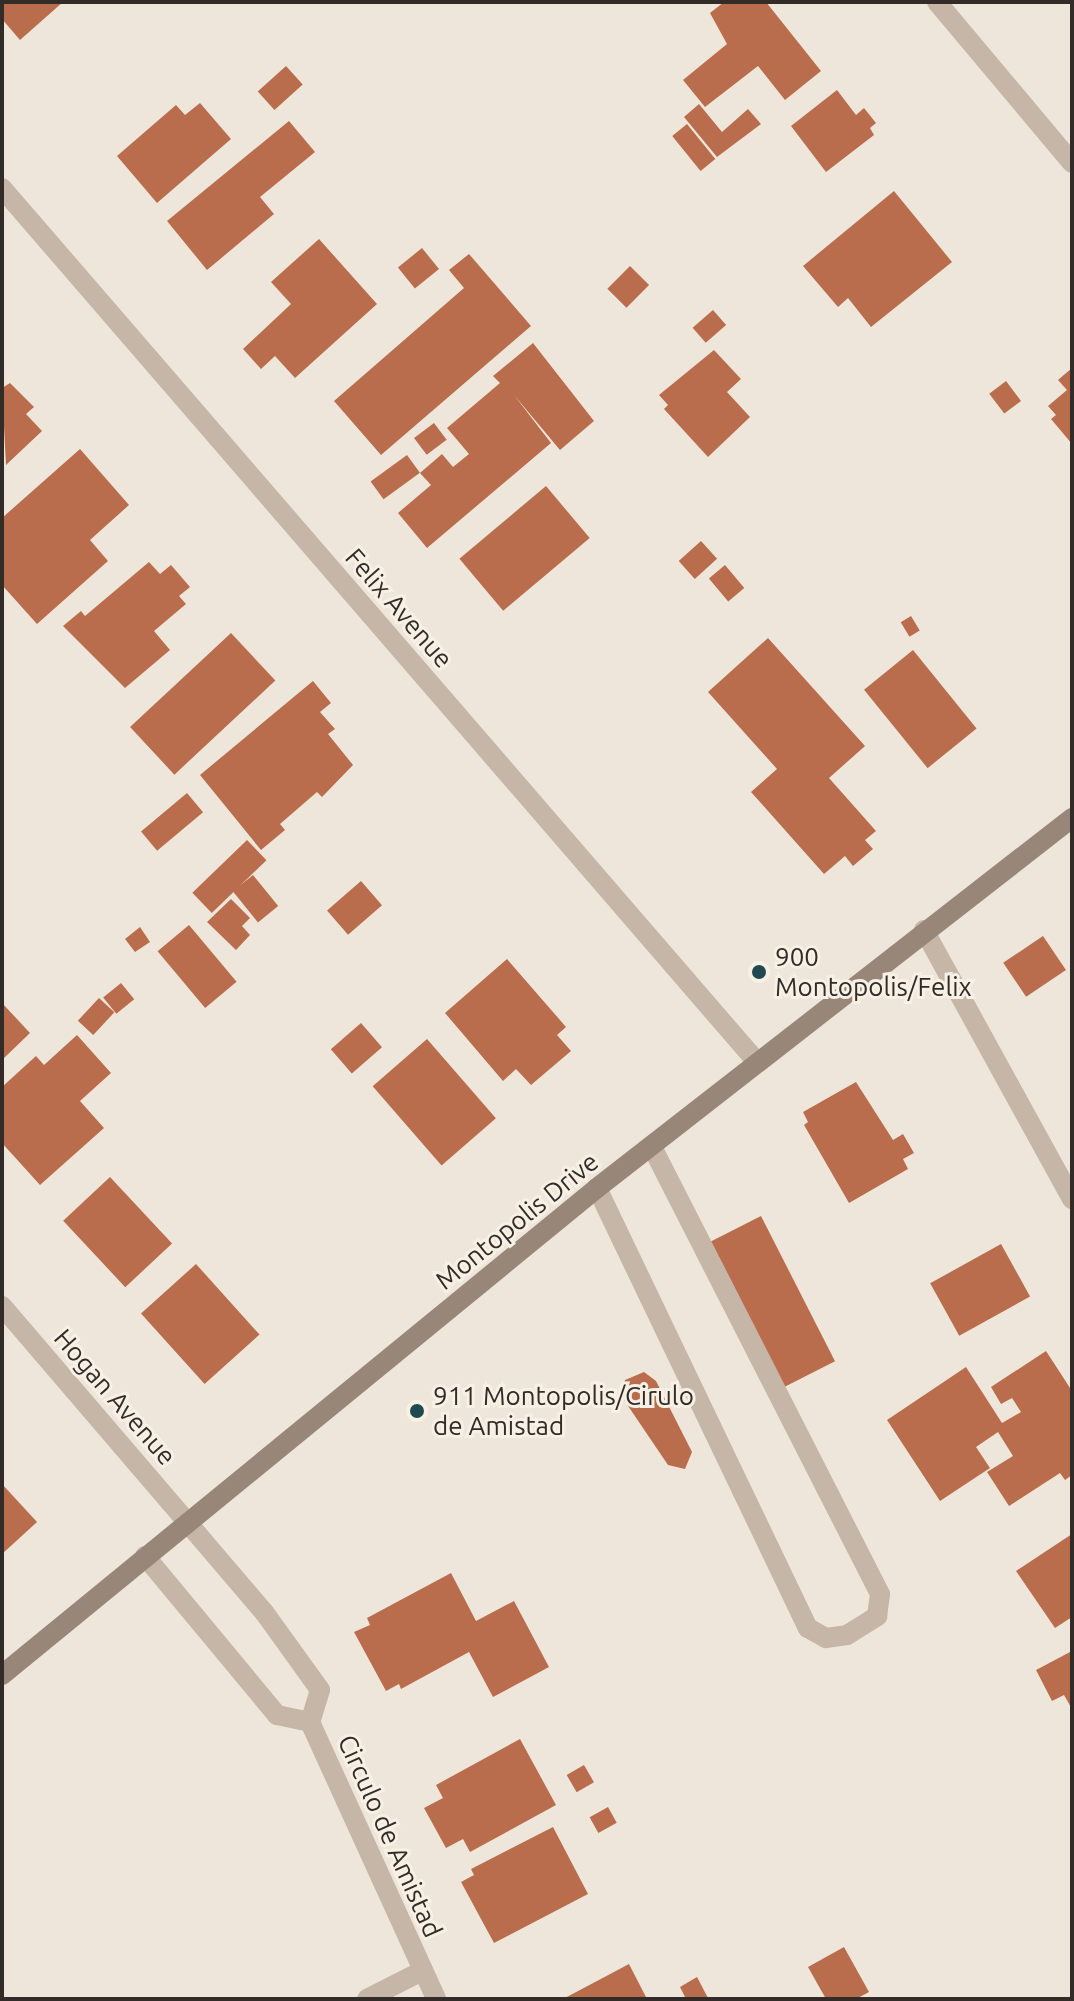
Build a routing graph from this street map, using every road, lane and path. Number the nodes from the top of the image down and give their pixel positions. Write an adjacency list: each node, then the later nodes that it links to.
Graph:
1 (937, 2): 2 (street)
2 (1072, 163)
3 (2, 188): 6 (street, Felix Avenue)
4 (1072, 818): 5 (main road, Montopolis Drive)
5 (924, 930): 6 (main road, Montopolis Drive); 9 (street)
6 (757, 1062): 7 (main road, Montopolis Drive)
7 (652, 1147): 8 (main road, Montopolis Drive); 8 (street)
8 (597, 1188): 11 (main road, Montopolis Drive)
9 (1072, 1199)
10 (2, 1306): 11 (street, Hogan Avenue)
11 (187, 1522): 12 (main road, Montopolis Drive); 14 (street, Circulo de Amistad)
12 (145, 1556): 13 (main road, Montopolis Drive); 14 (street, Circulo de Amistad)
13 (2, 1675)
14 (310, 1722): 15 (street, Circulo de Amistad)
15 (422, 1971): 16 (street, Circulo de Amistad); 17 (street, Circulo de Amistad)
16 (367, 1999)
17 (436, 1999)

